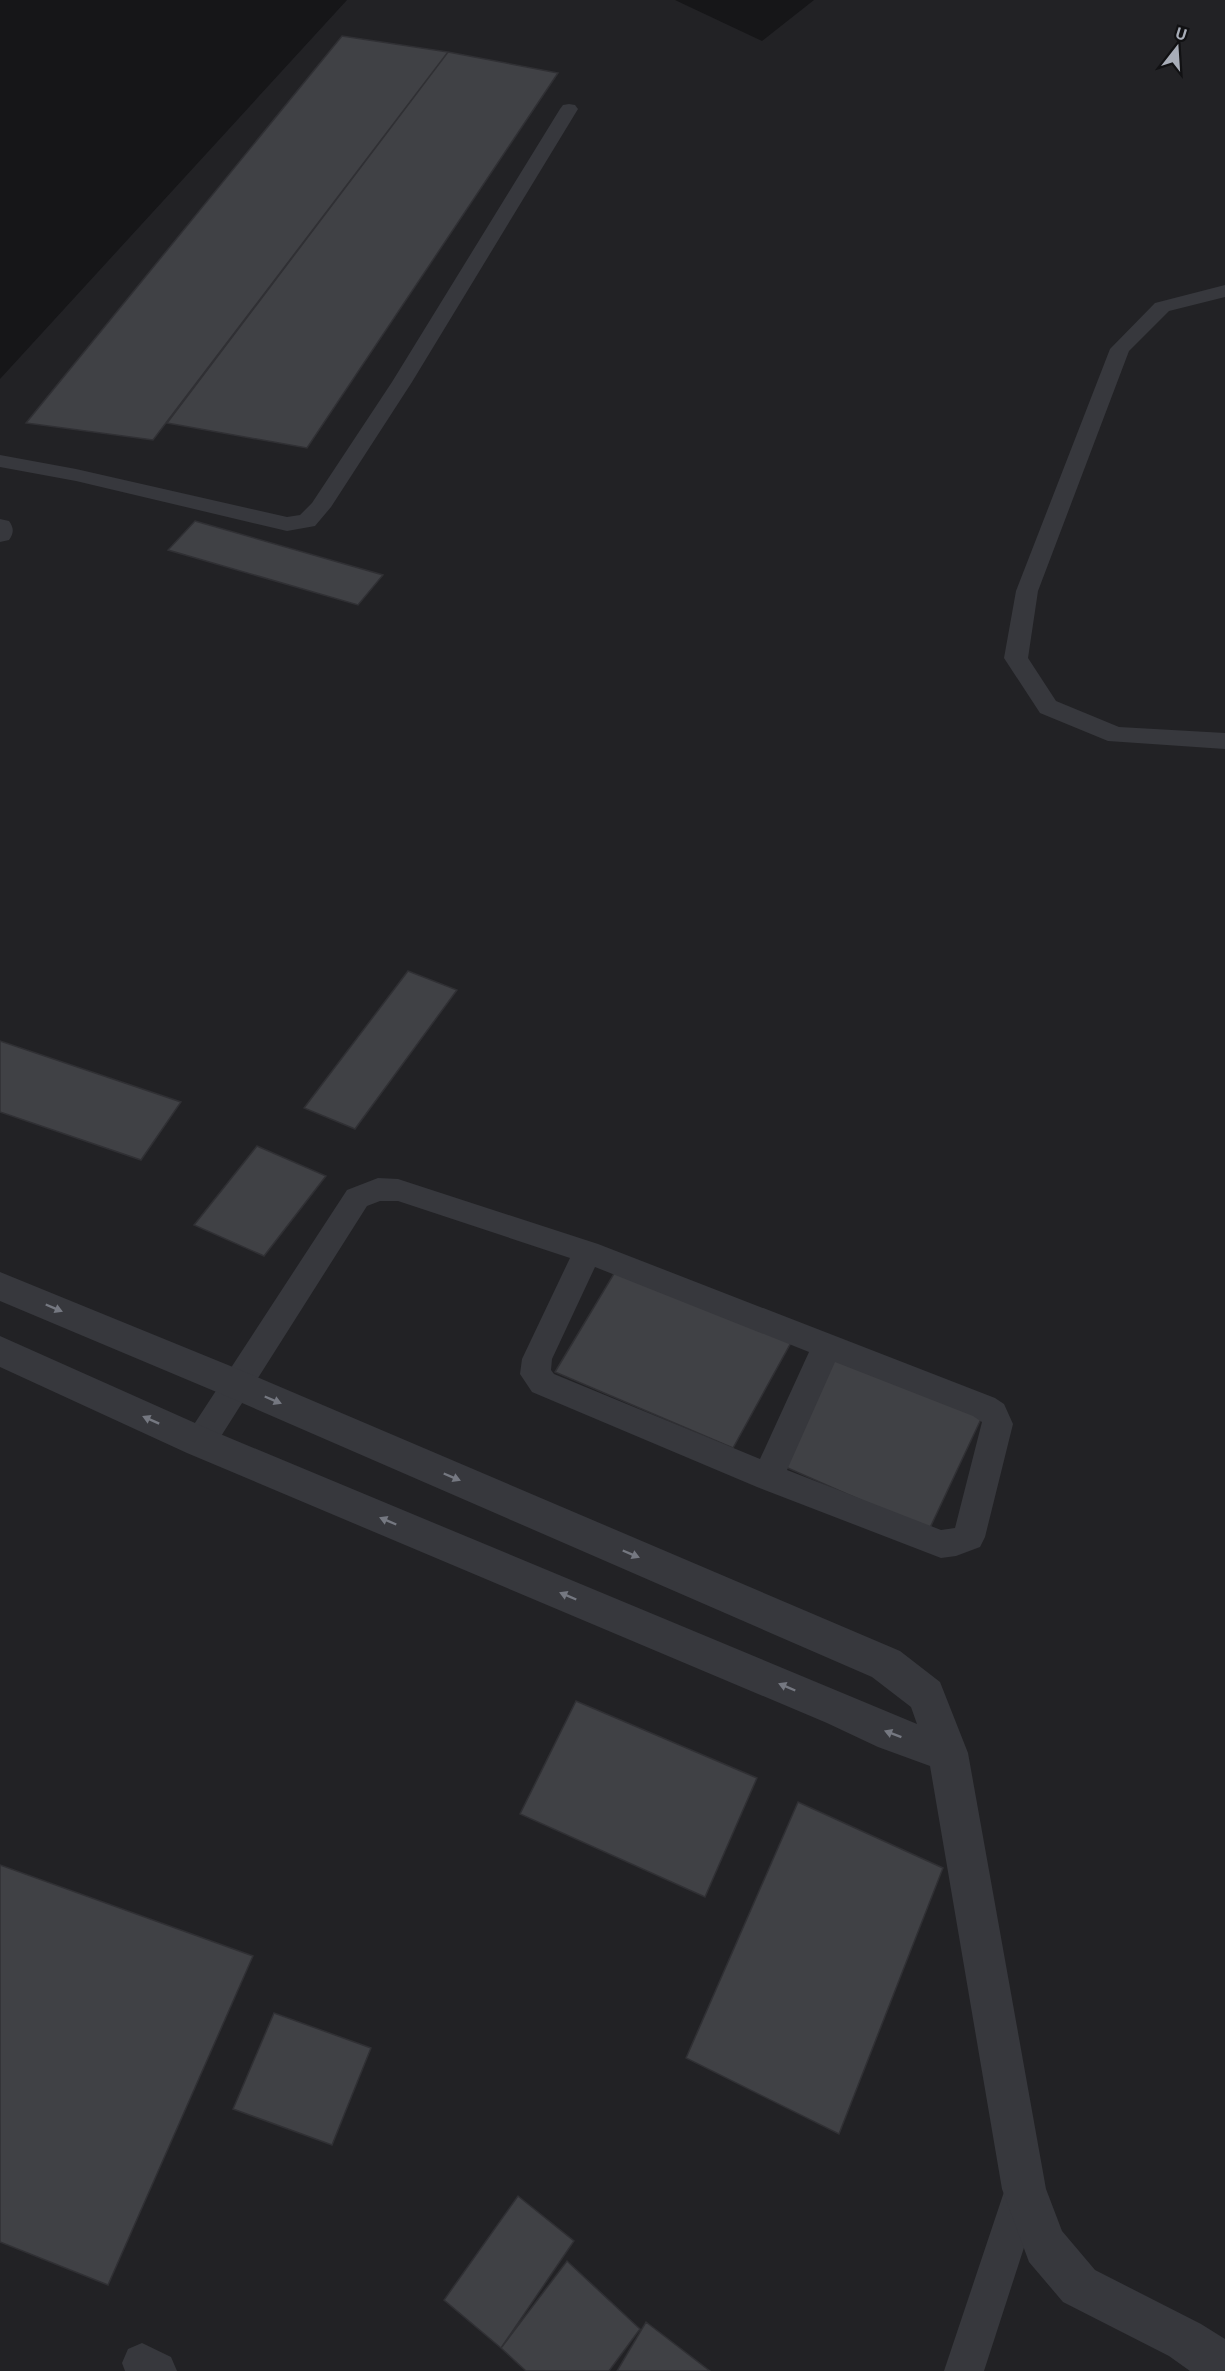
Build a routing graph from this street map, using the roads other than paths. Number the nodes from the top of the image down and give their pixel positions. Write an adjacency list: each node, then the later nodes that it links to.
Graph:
1 (569, 109): 3 (lane)
2 (1225, 291): 6 (lane)
3 (0, 461)
4 (0, 527): 5 (street)
5 (0, 534)
6 (1225, 741)
7 (588, 1252): 9 (lane); 11 (lane); 13 (lane)
8 (0, 1286): 11 (street, one-way to 11)
9 (827, 1345): 13 (lane); 13 (lane)
10 (0, 1351): 12 (street, one-way to 10)
11 (238, 1385): 12 (lane); 14 (street, one-way to 14)
12 (200, 1442): 14 (street, one-way to 12)
13 (768, 1477)
14 (948, 1753): 15 (street)
15 (1024, 2189): 16 (street); 17 (lane)
16 (1225, 2367)
17 (964, 2371)

